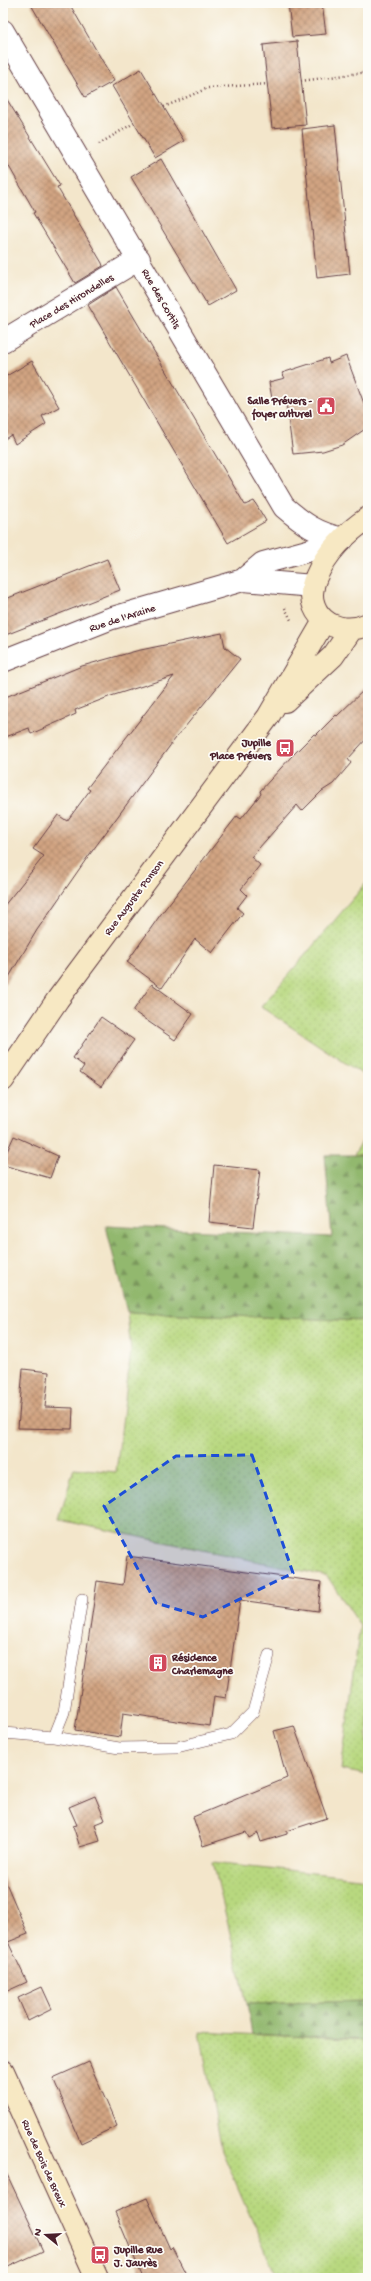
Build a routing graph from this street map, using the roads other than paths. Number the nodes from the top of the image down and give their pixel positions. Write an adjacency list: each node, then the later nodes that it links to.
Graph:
1 (6, 44): 2 (street, Rue des Cortils)
2 (138, 259): 3 (street, Place des Hirondelles); 5 (street, Rue des Cortils)
3 (3, 341)
4 (368, 518): 5 (street)
5 (338, 544): 6 (street); 7 (street)
6 (243, 580): 7 (street); 10 (street, Rue de l'Araine)
7 (312, 586): 8 (street)
8 (324, 621): 9 (street); 11 (street, Rue Auguste Ponson)
9 (360, 627): 11 (street, Rue Auguste Ponson)
10 (3, 661)
11 (268, 717): 12 (street, Rue Auguste Ponson)
12 (3, 1080)
13 (82, 1599): 16 (lane)
14 (269, 1655): 16 (lane)
15 (3, 1733): 16 (lane)
16 (54, 1736)
17 (3, 2071): 18 (street, Rue de Bois de Breux)
18 (97, 2278)

